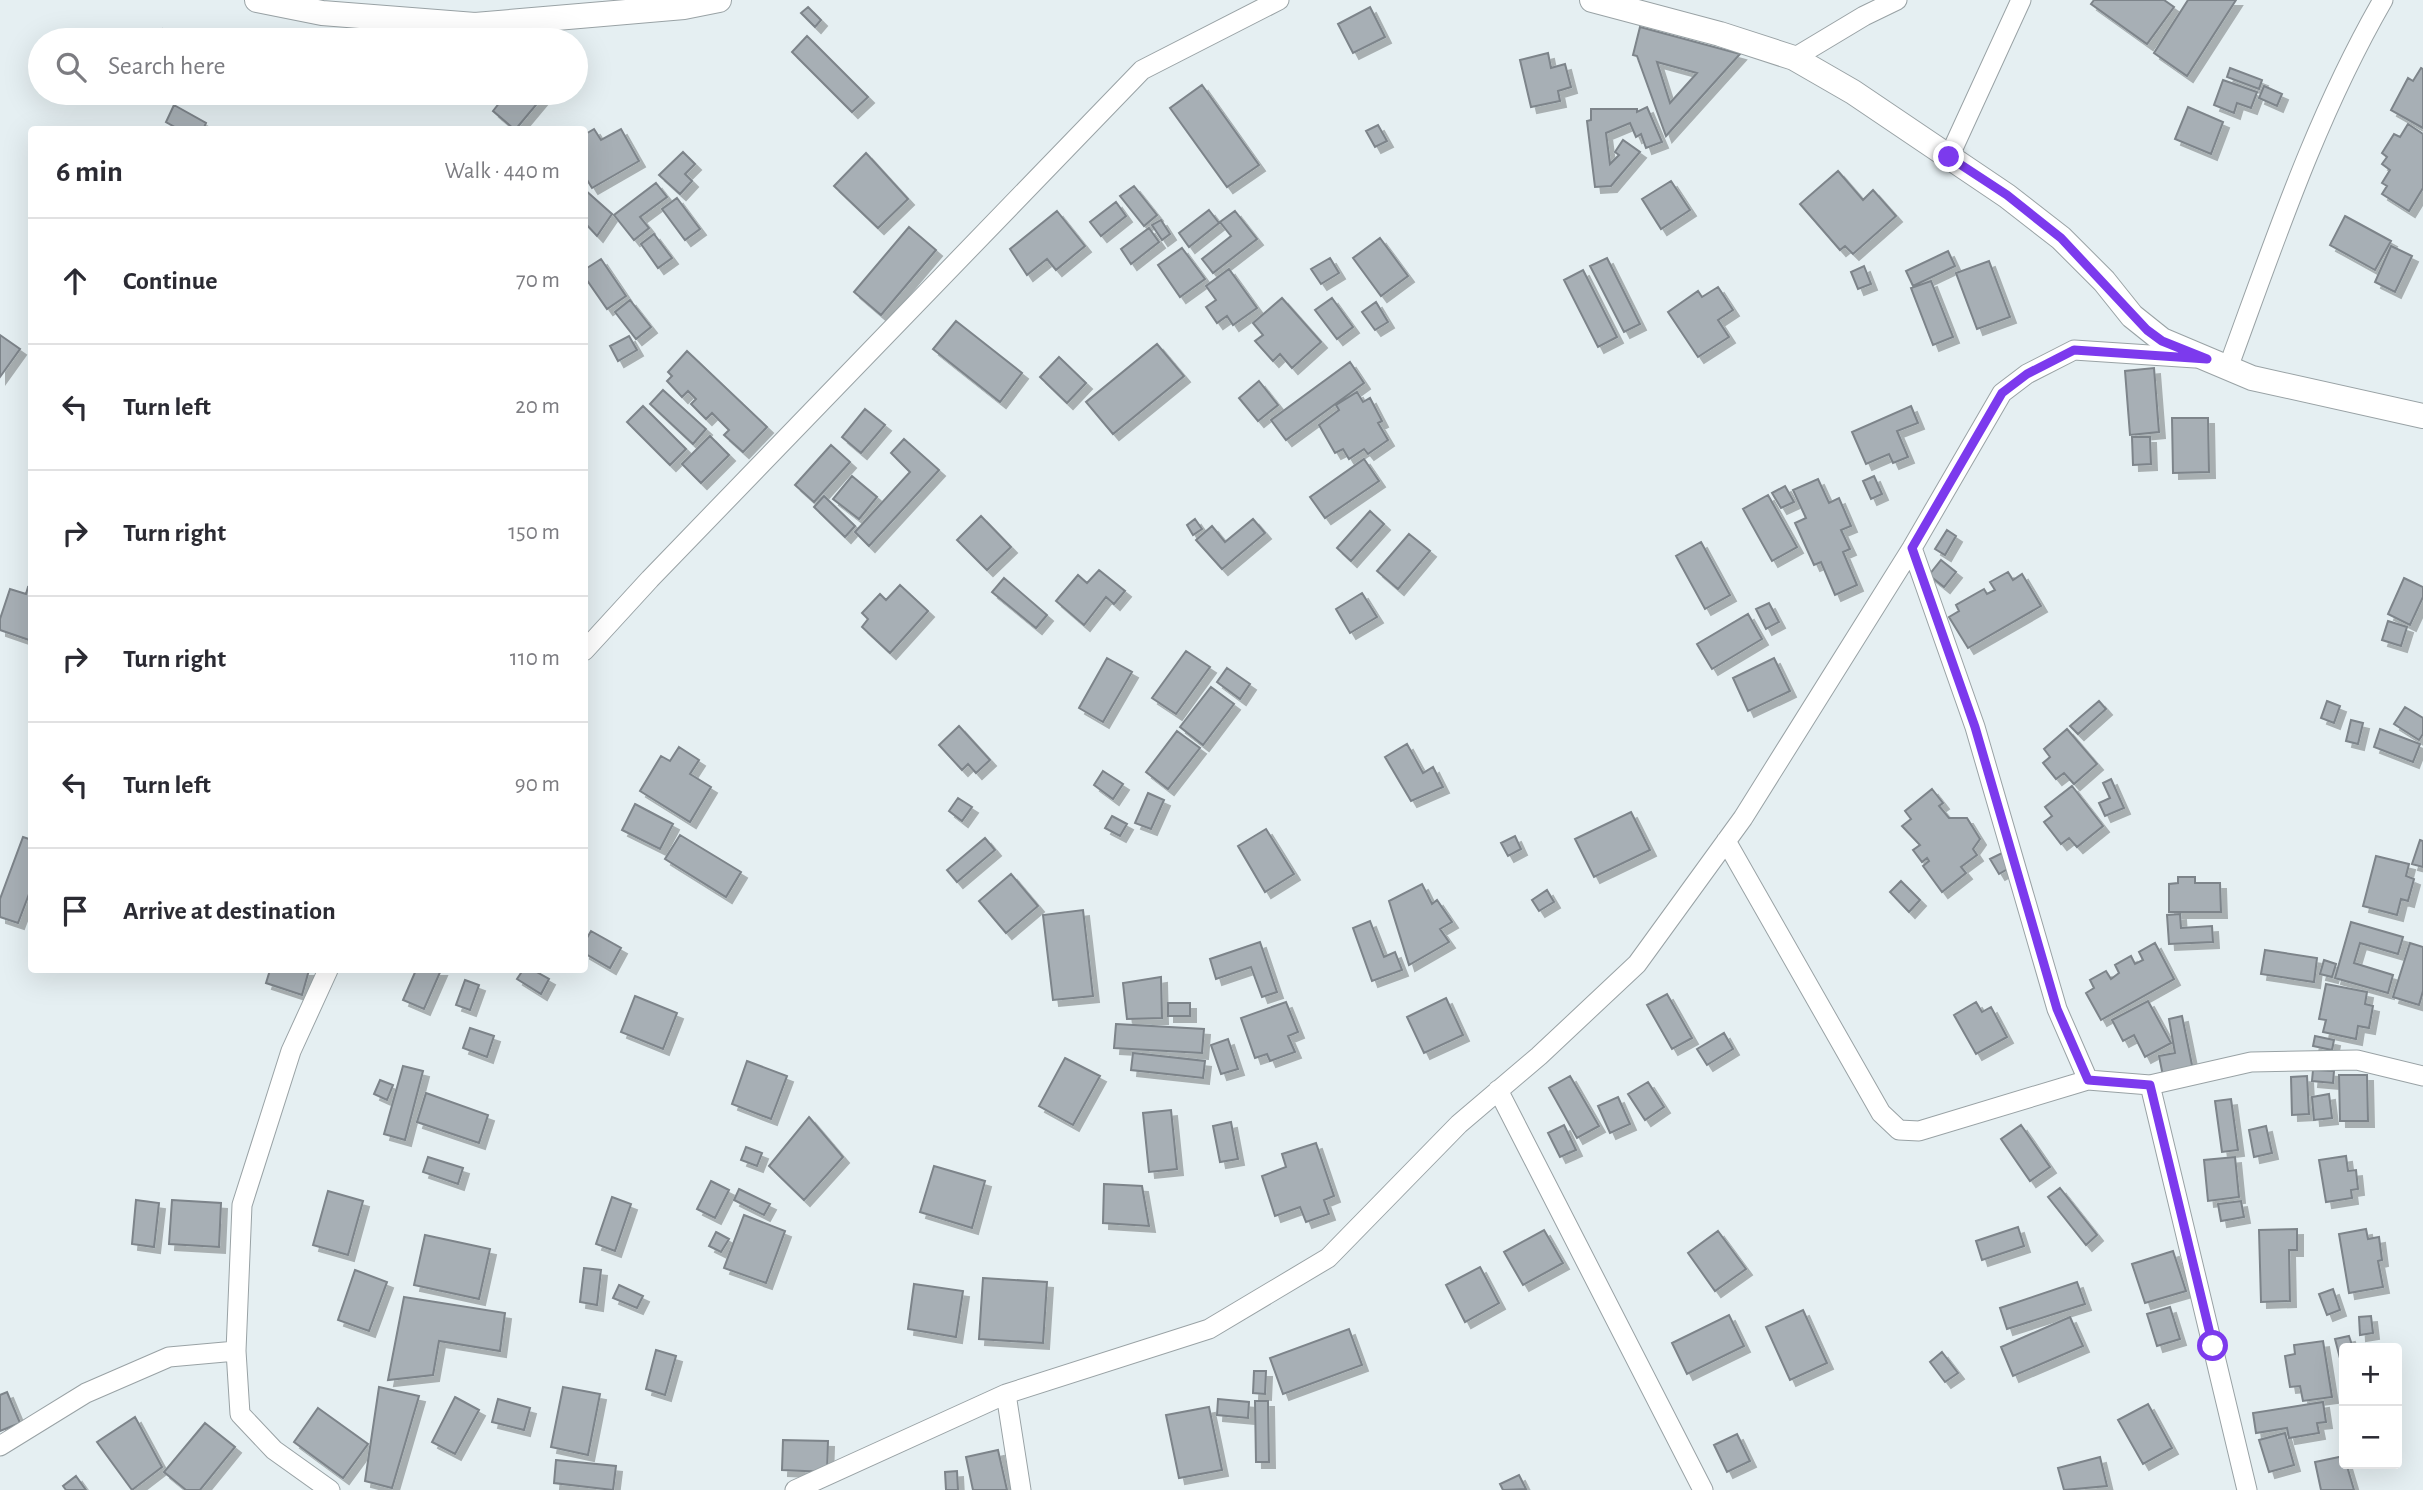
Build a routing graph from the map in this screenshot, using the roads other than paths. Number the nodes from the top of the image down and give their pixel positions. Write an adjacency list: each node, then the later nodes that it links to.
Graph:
1 (257, 0): 2 (street)
2 (719, 0)
3 (1279, 0): 13 (street)
4 (1898, 0): 8 (street)
5 (2021, 0): 9 (street)
6 (2383, 0): 10 (street)
7 (1601, 1): 8 (street)
8 (1794, 58): 9 (street)
9 (1949, 157): 10 (street)
10 (2218, 363): 11 (street); 12 (street)
11 (2423, 416)
12 (1912, 548): 14 (street); 17 (street)
13 (588, 647)
14 (1726, 841): 17 (street); 19 (street)
15 (327, 973): 20 (street)
16 (2421, 1072): 18 (street)
17 (2088, 1080): 18 (street)
18 (2150, 1085): 27 (street)
19 (1498, 1090): 21 (street); 26 (street)
20 (236, 1351): 22 (street); 23 (street)
21 (1006, 1394): 24 (street); 25 (street)
22 (0, 1446)
23 (330, 1490)
24 (795, 1490)
25 (1021, 1490)
26 (1703, 1490)
27 (2247, 1490)

